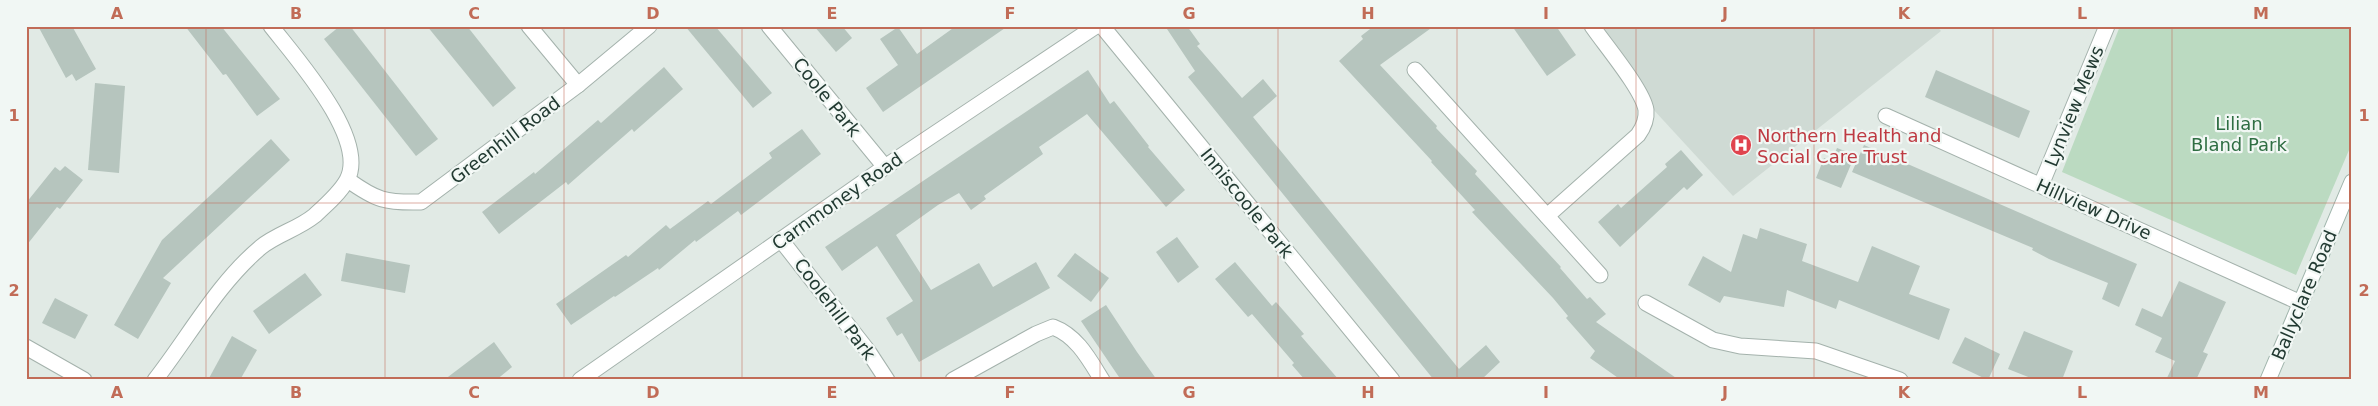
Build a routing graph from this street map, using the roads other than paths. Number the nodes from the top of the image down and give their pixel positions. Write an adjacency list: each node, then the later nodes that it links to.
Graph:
1 (271, 26): 13 (street)
2 (529, 26): 10 (street)
3 (649, 26): 10 (street, Greenhill Road)
4 (769, 26): 12 (street, Coole Park)
5 (1096, 26): 12 (street, Carnmoney Road)
6 (1102, 26): 28 (street, Inniscoole Park)
7 (1592, 26): 16 (street)
8 (2107, 26): 15 (street, Lynview Mews)
9 (1415, 70): 16 (street)
10 (578, 85): 13 (street, Greenhill Road)
11 (1886, 116): 15 (street, Hillview Drive)
12 (885, 168): 17 (street, Carnmoney Road)
13 (348, 180): 23 (street)
14 (2352, 182): 20 (street, Ballyclare Road)
15 (2041, 185): 20 (street, Hillview Drive)
16 (1547, 216): 18 (street)
17 (781, 240): 24 (street, Carnmoney Road); 25 (street, Coolehill Park)
18 (1600, 275)
19 (1646, 303): 29 (street)
20 (2302, 303): 30 (street, Ballyclare Road)
21 (26, 347): 22 (street)
22 (84, 380)
23 (155, 380)
24 (580, 380)
25 (887, 380)
26 (953, 380): 27 (street)
27 (1102, 380)
28 (1392, 380)
29 (1900, 380)
30 (2268, 380)

